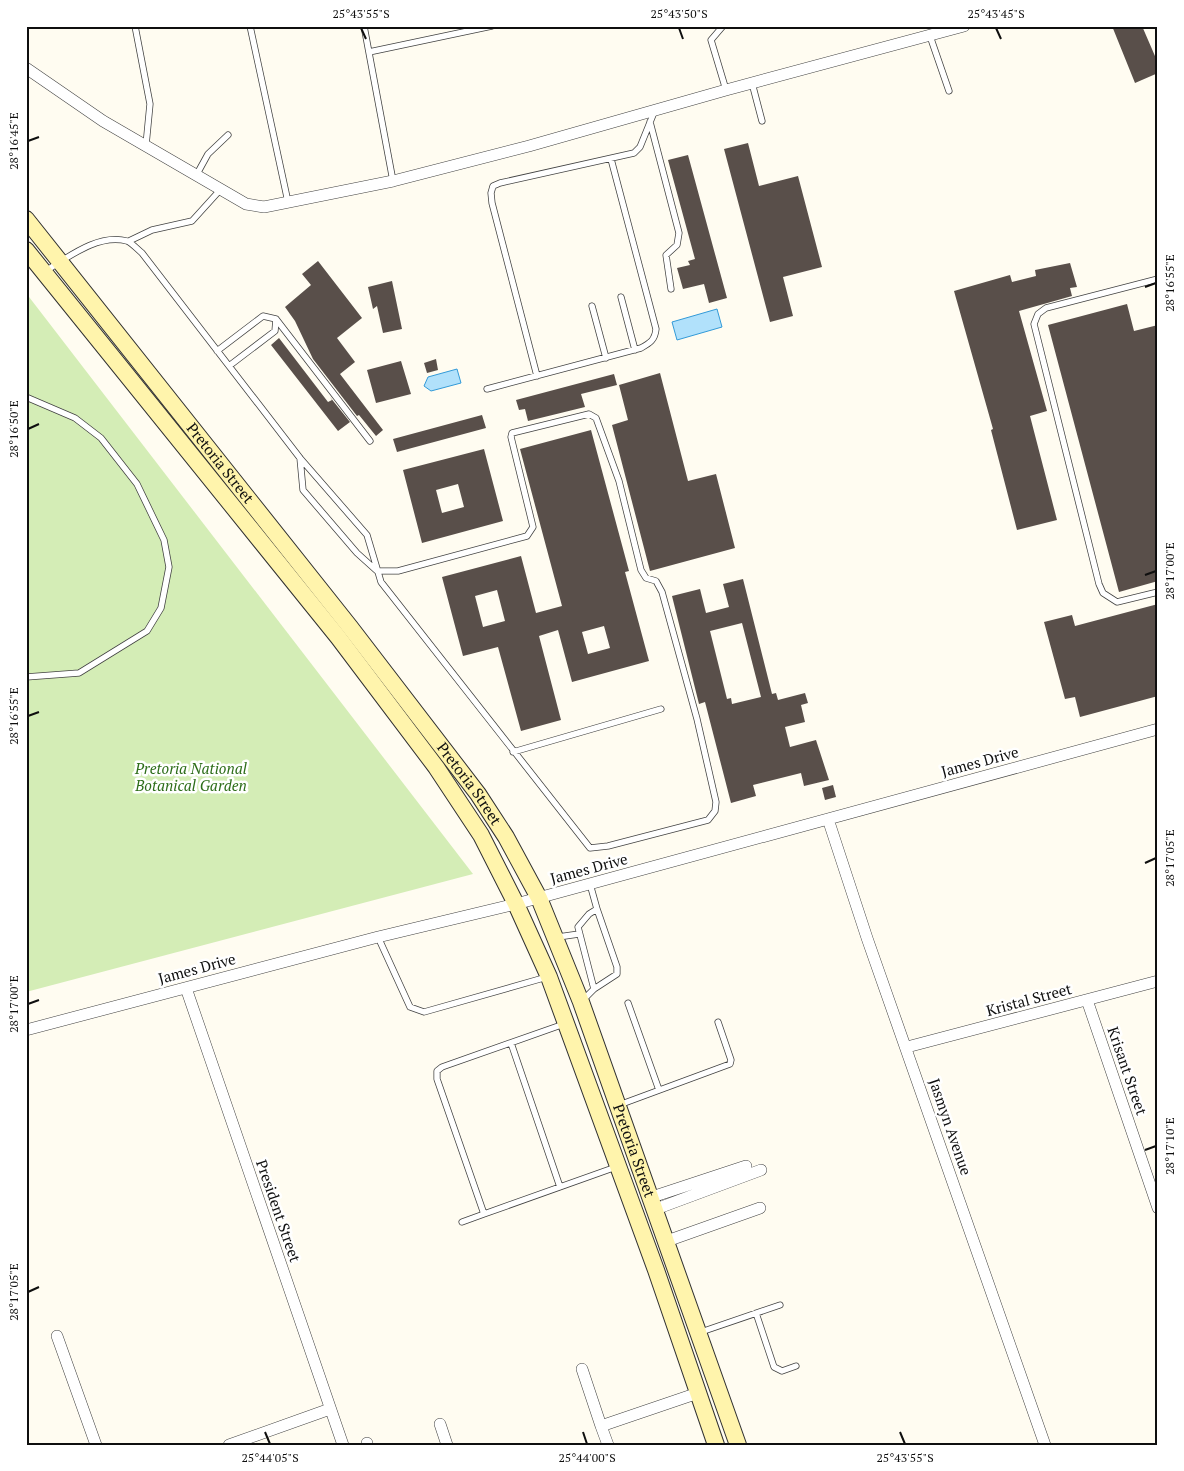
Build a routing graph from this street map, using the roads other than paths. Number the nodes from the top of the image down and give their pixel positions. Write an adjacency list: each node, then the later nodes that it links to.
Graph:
1 (135, 26): 17 (lane)
2 (250, 26): 22 (lane)
3 (364, 26): 8 (lane)
4 (492, 26): 8 (lane)
5 (723, 26): 11 (lane)
6 (964, 26): 7 (street)
7 (930, 36): 10 (street); 12 (lane)
8 (369, 52): 20 (lane)
9 (26, 68): 17 (street)
10 (752, 83): 11 (street); 14 (lane)
11 (726, 90): 13 (street)
12 (949, 90)
13 (655, 110): 15 (lane); 20 (street)
14 (762, 120)
15 (650, 122): 18 (lane); 29 (lane)
16 (228, 135): 19 (lane)
17 (146, 145): 19 (street)
18 (611, 159): 33 (lane); 37 (lane)
19 (197, 174): 21 (street)
20 (393, 181): 22 (street)
21 (222, 188): 22 (street); 24 (lane)
22 (288, 202)
23 (26, 219): 26 (main road, Pretoria Street)
24 (129, 241): 26 (lane); 34 (lane)
25 (26, 250): 27 (main road, Pretoria Street)
26 (59, 262): 27 (lane); 50 (main road, Pretoria Street)
27 (43, 272): 51 (main road, Pretoria Street)
28 (1158, 279): 43 (lane)
29 (670, 289)
30 (621, 297): 33 (lane)
31 (592, 306): 35 (lane)
32 (276, 319): 34 (lane); 36 (lane); 40 (lane)
33 (635, 350): 35 (lane)
34 (217, 351): 36 (lane)
35 (606, 358): 37 (lane)
36 (228, 366): 41 (lane)
37 (537, 376): 38 (lane)
38 (487, 389)
39 (26, 397): 44 (lane)
40 (370, 441)
41 (300, 458): 42 (lane); 42 (lane)
42 (377, 571): 47 (lane); 47 (lane)
43 (1158, 592)
44 (26, 677)
45 (662, 709): 47 (lane)
46 (1158, 729): 48 (street, James Drive)
47 (513, 752)
48 (828, 819): 49 (street, James Drive); 67 (street, Jasmyn Avenue)
49 (590, 884): 50 (street, James Drive); 52 (lane)
50 (539, 898): 51 (street, James Drive); 55 (main road, Pretoria Street)
51 (516, 904): 54 (street, James Drive); 56 (main road, Pretoria Street)
52 (597, 909): 53 (lane); 59 (lane)
53 (579, 934): 55 (lane); 59 (lane)
54 (378, 937): 56 (lane); 58 (street, James Drive)
55 (556, 938): 61 (main road, Pretoria Street)
56 (549, 977): 64 (main road, Pretoria Street)
57 (1158, 981): 60 (street, Kristal Street)
58 (186, 988): 65 (street, James Drive); 87 (street, President Street)
59 (594, 989): 61 (lane)
60 (1087, 1000): 67 (street, Kristal Street); 76 (street, Krisant Street)
61 (581, 1002): 69 (main road, Pretoria Street)
62 (628, 1003): 68 (lane)
63 (718, 1022): 68 (lane)
64 (566, 1023): 66 (lane); 70 (main road, Pretoria Street)
65 (26, 1030)
66 (511, 1043): 73 (lane); 77 (lane)
67 (907, 1047): 97 (street, Jasmyn Avenue)
68 (660, 1090): 69 (lane)
69 (619, 1105): 74 (main road, Pretoria Street)
70 (618, 1166): 73 (lane); 86 (main road, Pretoria Street)
71 (746, 1166): 74 (street)
72 (762, 1170): 74 (street)
73 (560, 1187): 77 (lane)
74 (654, 1203): 79 (main road, Pretoria Street)
75 (760, 1208): 79 (street)
76 (1158, 1208)
77 (484, 1214): 78 (lane)
78 (462, 1222)
79 (667, 1241): 82 (main road, Pretoria Street)
80 (780, 1305): 81 (lane)
81 (756, 1313): 82 (lane); 84 (lane)
82 (699, 1333): 96 (main road, Pretoria Street)
83 (58, 1336): 90 (street)
84 (796, 1366)
85 (582, 1369): 89 (street)
86 (698, 1393): 89 (street); 95 (main road, Pretoria Street)
87 (330, 1409): 91 (street); 92 (street, President Street)
88 (440, 1424): 93 (street)
89 (601, 1426): 94 (street)
90 (96, 1445)
91 (229, 1445)
92 (343, 1445)
93 (447, 1445)
94 (608, 1445)
95 (716, 1445)
96 (738, 1445)
97 (1045, 1445)

